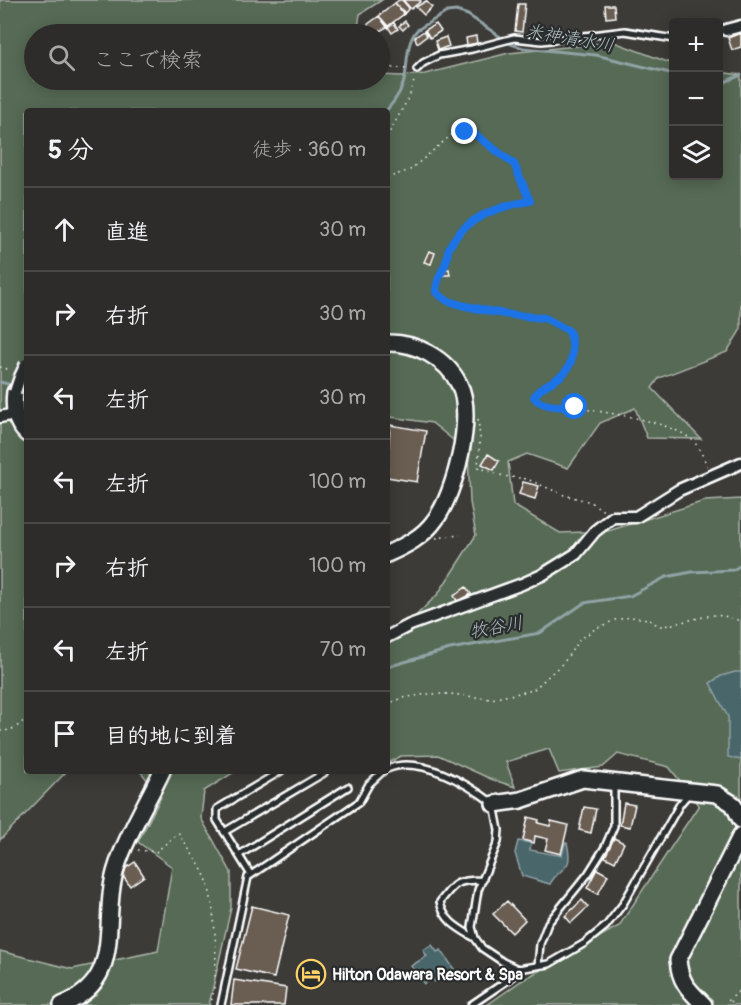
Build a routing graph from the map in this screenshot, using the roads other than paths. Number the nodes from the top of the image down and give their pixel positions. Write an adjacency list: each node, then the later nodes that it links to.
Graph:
1 (741, 26): 2 (street)
2 (723, 29)
3 (669, 38): 4 (lane)
4 (415, 69)
5 (390, 343): 11 (street)
6 (24, 369): 7 (street, bridge)
7 (15, 392): 8 (street)
8 (7, 415): 9 (street)
9 (24, 432)
10 (741, 463): 12 (street)
11 (390, 553)
12 (390, 635)
13 (390, 768): 21 (lane)
14 (161, 774): 31 (street)
15 (276, 774): 23 (lane)
16 (322, 774): 23 (lane)
17 (380, 774): 26 (lane)
18 (614, 782): 20 (street); 21 (street); 29 (lane)
19 (348, 787): 25 (lane)
20 (691, 791): 22 (street); 29 (lane)
21 (494, 804): 27 (lane)
22 (741, 820)
23 (224, 832): 25 (lane)
24 (741, 835): 34 (street)
25 (239, 855): 26 (lane)
26 (251, 875): 32 (lane)
27 (483, 880): 28 (lane); 28 (lane)
28 (475, 938): 30 (lane)
29 (538, 966): 30 (lane)
30 (518, 969): 33 (lane)
31 (62, 1005)
32 (221, 1005)
33 (471, 1005)
34 (704, 1005)

